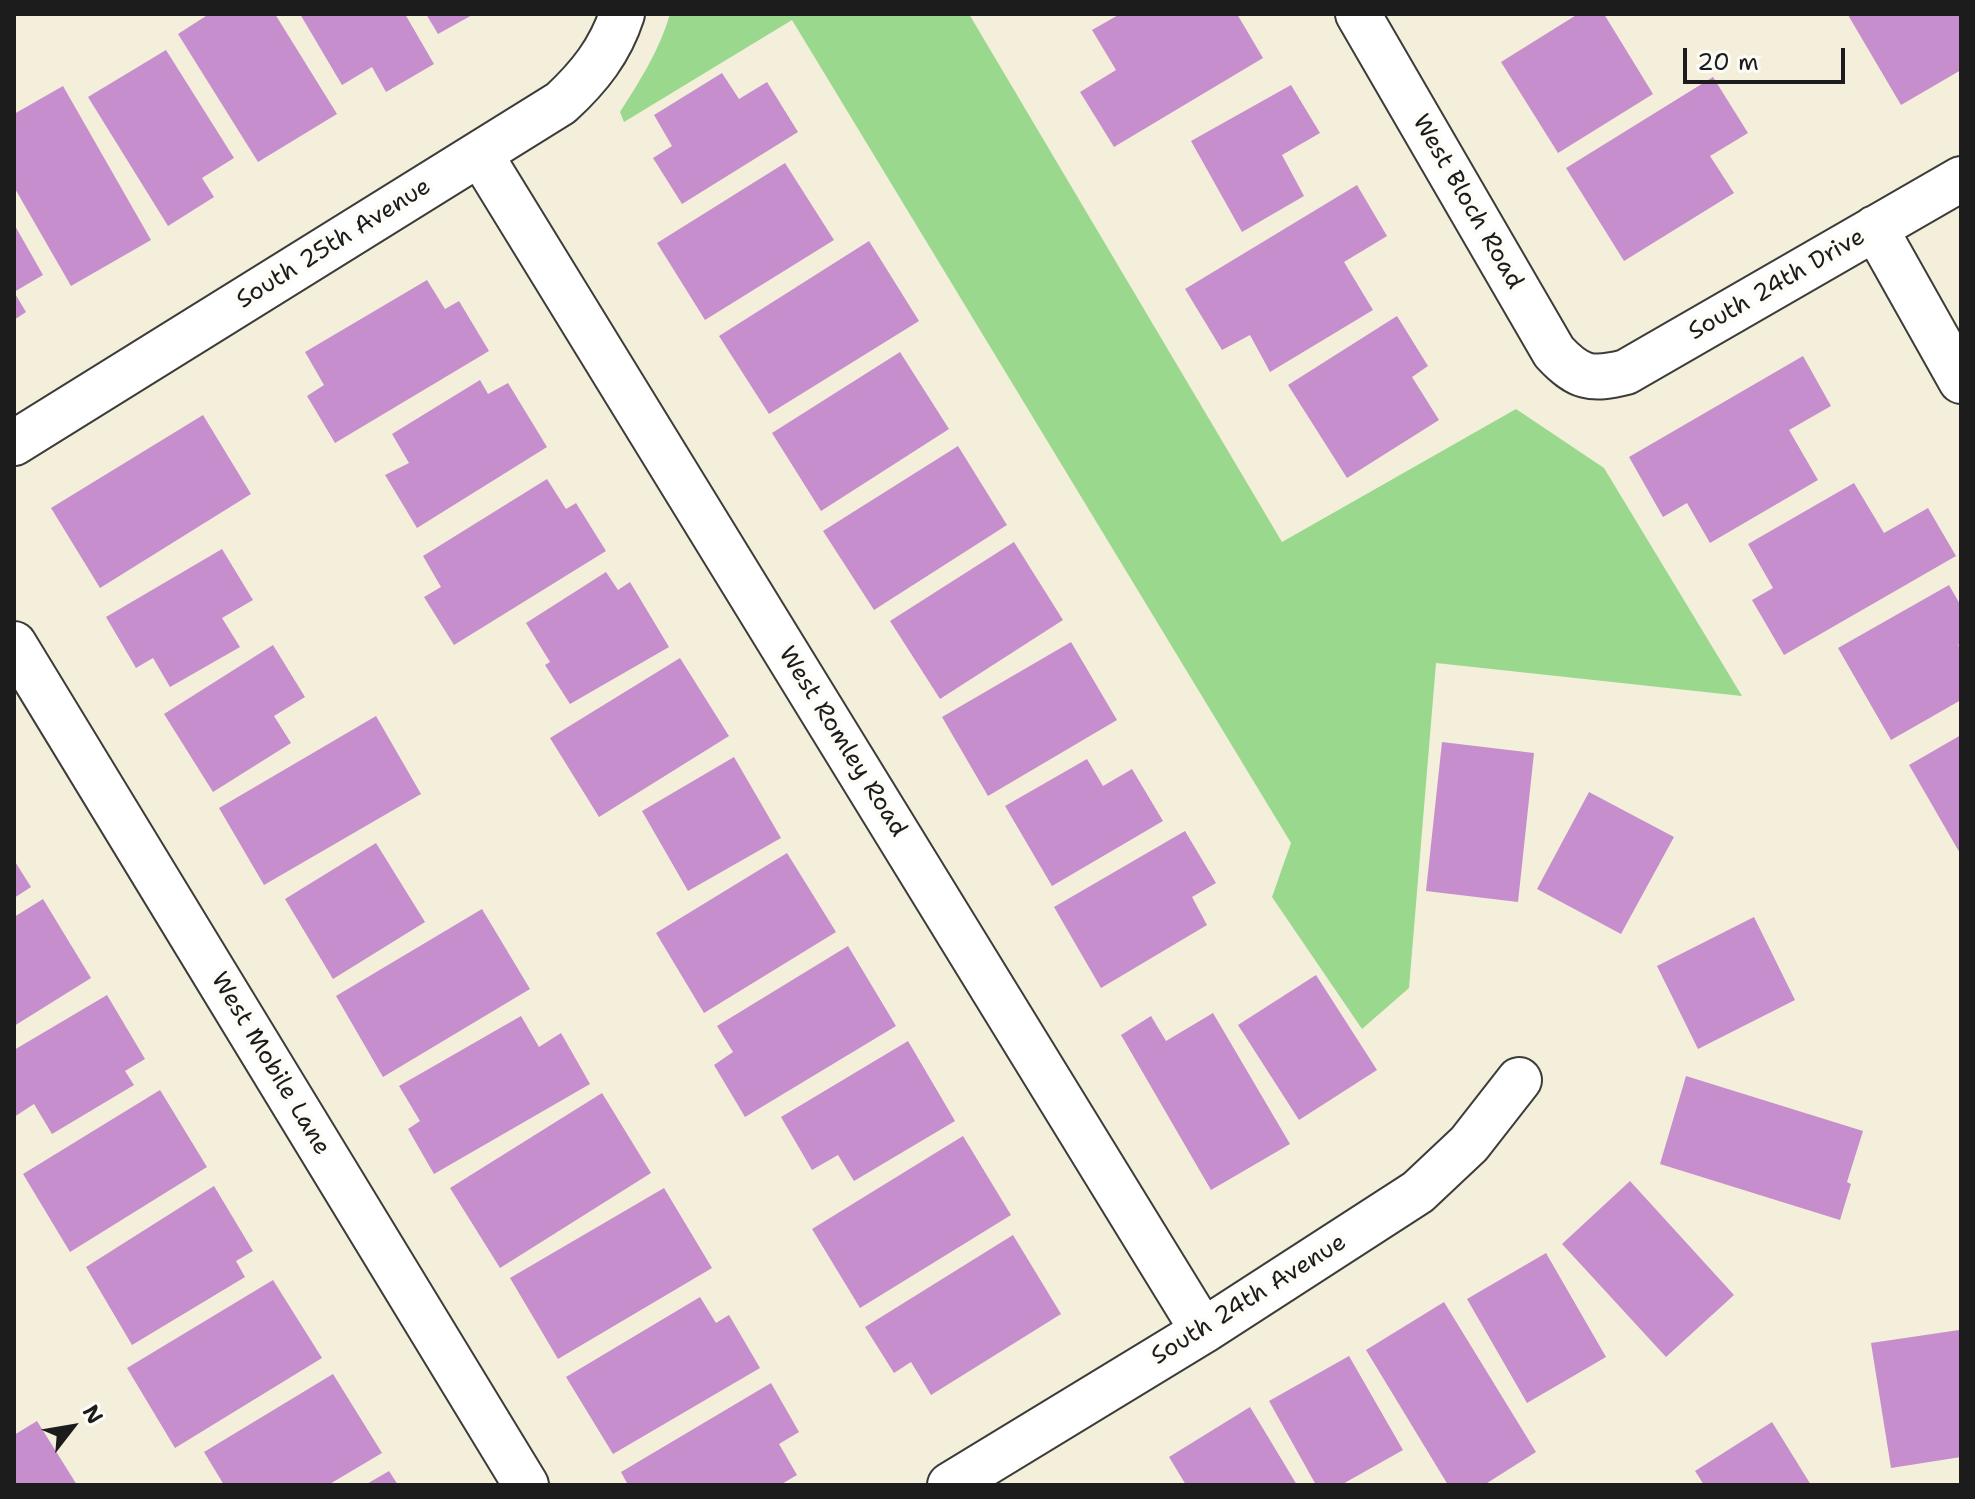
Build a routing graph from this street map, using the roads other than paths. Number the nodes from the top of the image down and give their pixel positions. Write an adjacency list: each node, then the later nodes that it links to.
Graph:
1 (622, 14): 3 (street, South 25th Avenue)
2 (1358, 14): 6 (street, West Bloch Road)
3 (480, 154): 8 (street, South 25th Avenue); 11 (street, West Romley Road)
4 (1961, 179): 5 (street, South 24th Drive)
5 (1875, 228): 6 (street, South 24th Drive); 7 (street)
6 (1589, 378)
7 (1961, 381)
8 (14, 443)
9 (14, 644): 12 (street, West Mobile Lane)
10 (1519, 1080): 11 (street, South 24th Avenue)
11 (1203, 1331): 13 (street, South 24th Avenue)
12 (526, 1485)
13 (950, 1485)

